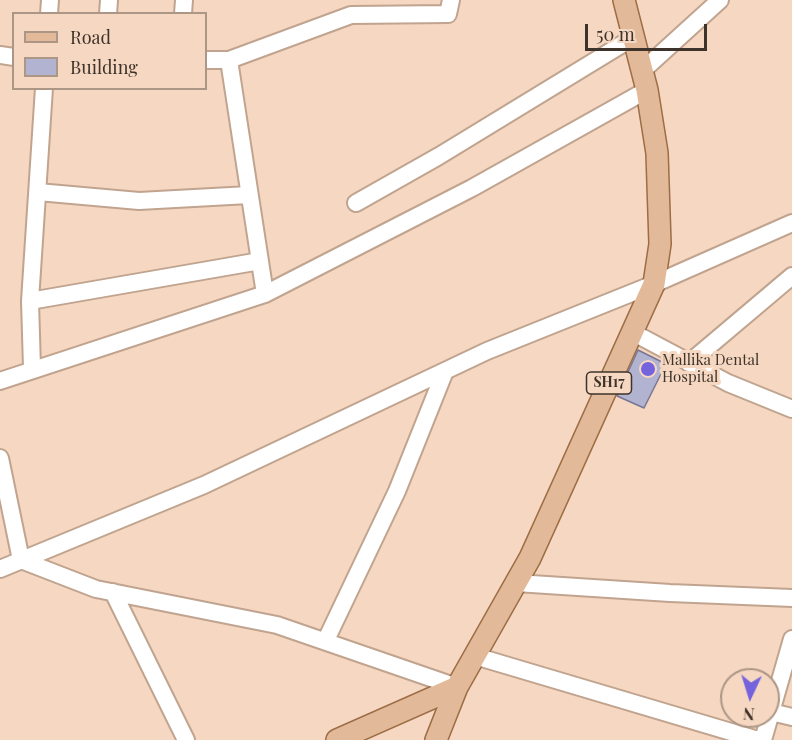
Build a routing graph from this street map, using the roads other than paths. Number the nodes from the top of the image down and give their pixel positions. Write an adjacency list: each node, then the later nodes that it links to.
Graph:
1 (451, 0): 6 (street)
2 (624, 0): 4 (main road, SH17)
3 (720, 0): 7 (street)
4 (633, 37): 7 (main road, SH17); 11 (street)
5 (207, 60): 6 (street)
6 (229, 60): 10 (street)
7 (645, 80): 15 (main road, SH17); 16 (street)
8 (44, 90): 9 (street)
9 (38, 192): 10 (street); 17 (street)
10 (249, 195): 13 (street)
11 (356, 203)
12 (792, 223): 15 (street)
13 (260, 261): 16 (street); 17 (street)
14 (792, 276): 19 (street)
15 (654, 284): 18 (main road, SH17); 21 (street)
16 (265, 294): 20 (street)
17 (30, 301): 20 (street)
18 (632, 332): 19 (street); 27 (main road, SH17)
19 (689, 363): 23 (street)
20 (32, 368): 22 (street)
21 (445, 371): 25 (street); 31 (street)
22 (0, 381)
23 (792, 409)
24 (0, 458): 25 (street)
25 (21, 560): 26 (street); 28 (street)
26 (0, 569)
27 (516, 583): 29 (street); 32 (main road, SH17)
28 (113, 592): 31 (street); 35 (street)
29 (792, 598)
30 (792, 639): 33 (street)
31 (326, 640): 34 (street)
32 (475, 656): 34 (main road, SH17); 38 (street)
33 (780, 681)
34 (457, 687): 36 (main road); 37 (main road, SH17)
35 (186, 740)
36 (337, 740)
37 (436, 740)
38 (758, 740)

